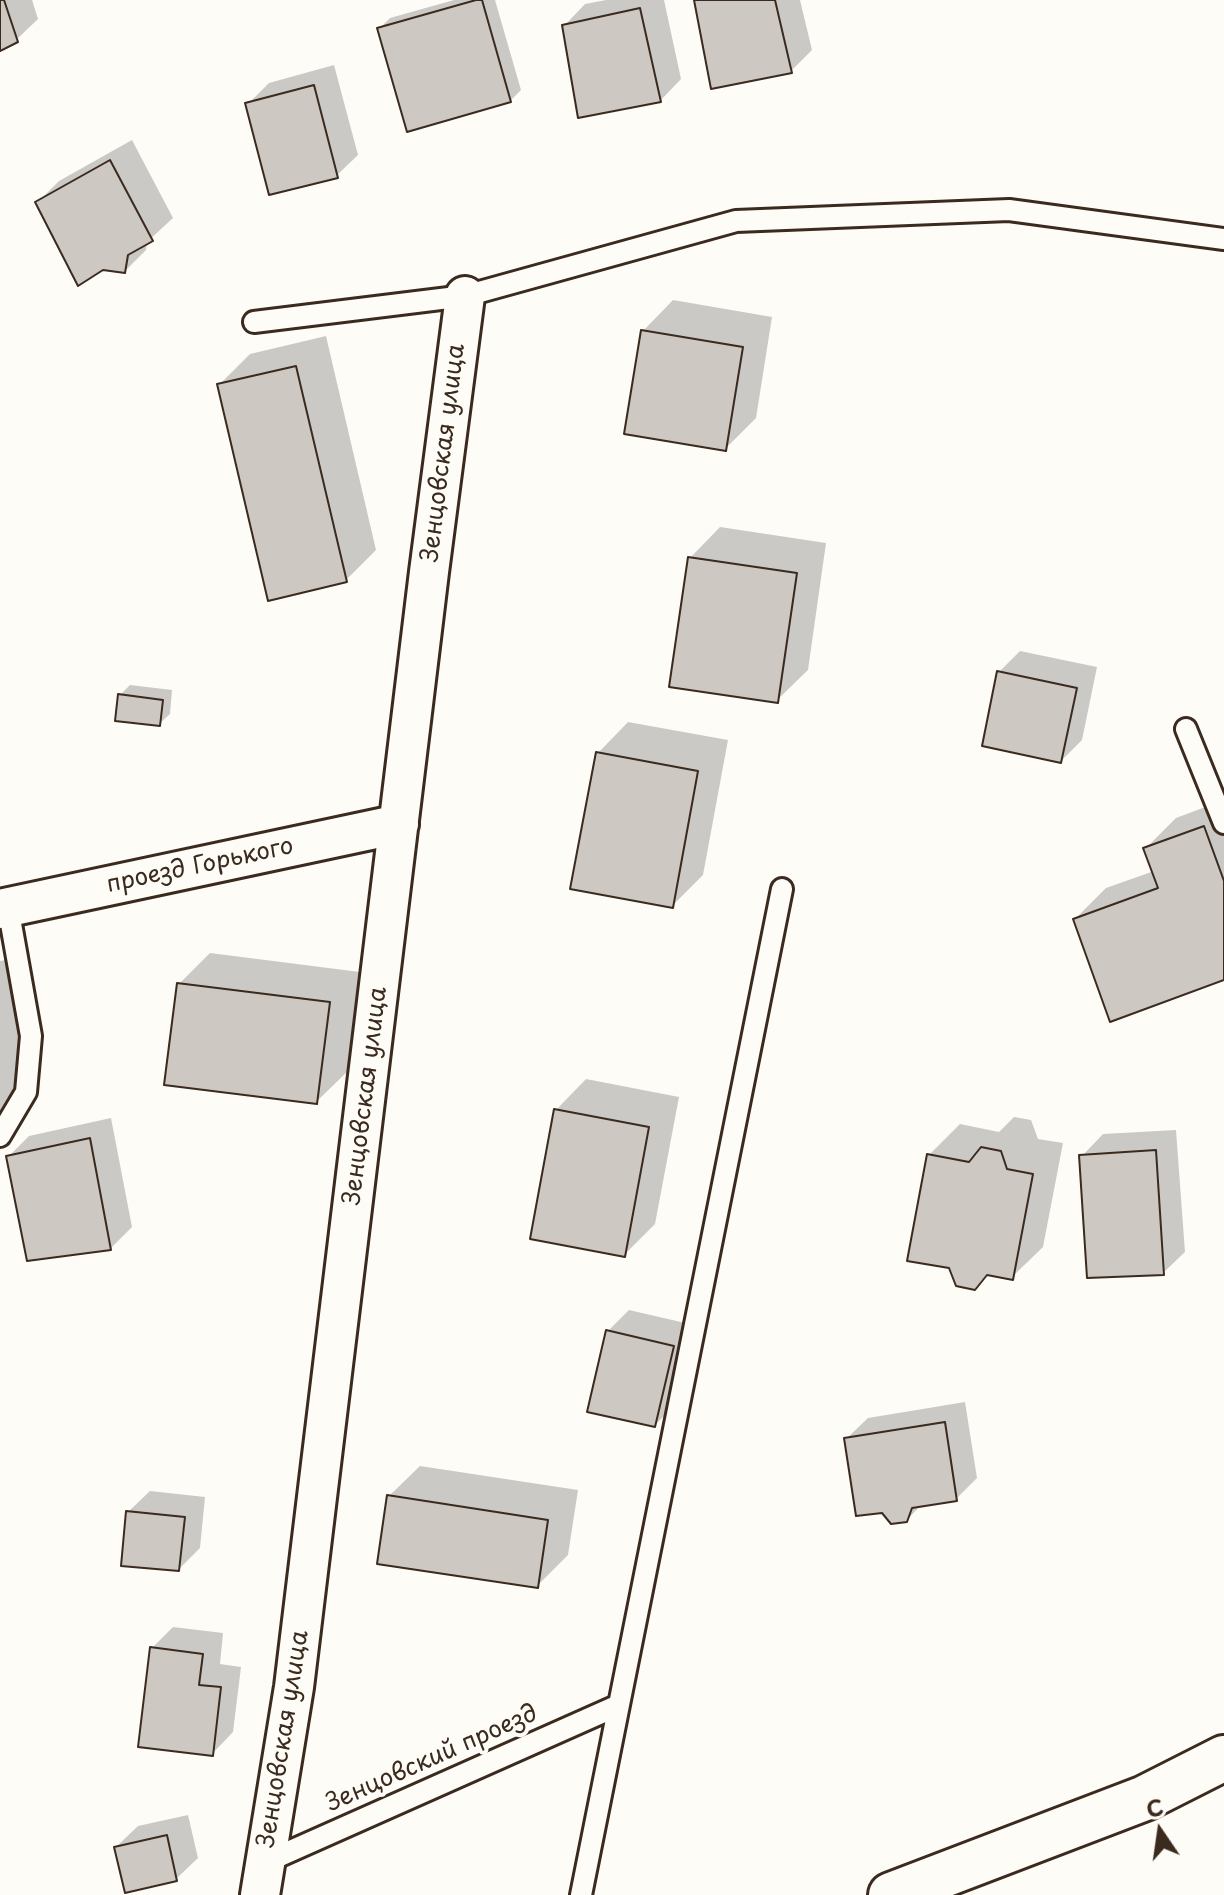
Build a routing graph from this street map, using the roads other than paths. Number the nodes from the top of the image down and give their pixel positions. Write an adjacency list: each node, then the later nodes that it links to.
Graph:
1 (1224, 239): 2 (lane)
2 (465, 296): 3 (lane); 6 (street, Зенцовская улица)
3 (254, 322)
4 (1186, 729): 5 (lane)
5 (1224, 823)
6 (399, 824): 8 (street, проезд Горького); 12 (street, Зенцовская улица)
7 (782, 889): 10 (lane)
8 (4, 908): 9 (lane)
9 (0, 1136)
10 (619, 1705): 12 (lane, Зенцовский проезд); 13 (lane)
11 (1224, 1758): 14 (main road)
12 (263, 1878)
13 (581, 1895)
14 (891, 1895)

